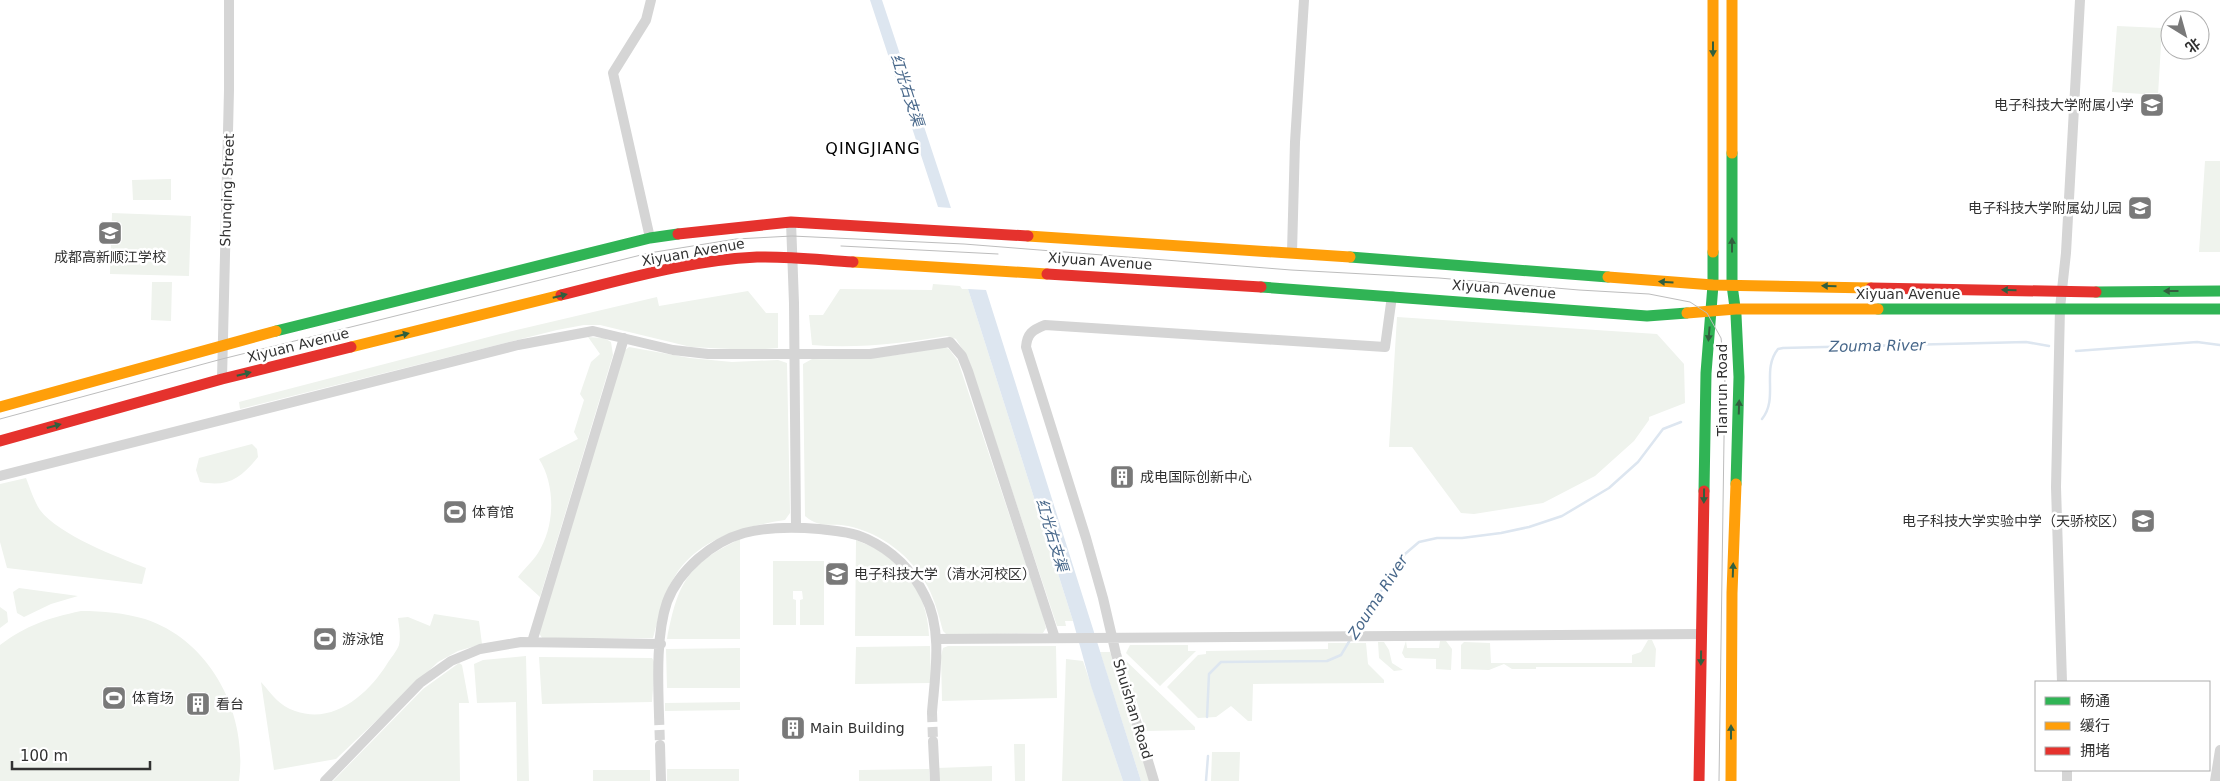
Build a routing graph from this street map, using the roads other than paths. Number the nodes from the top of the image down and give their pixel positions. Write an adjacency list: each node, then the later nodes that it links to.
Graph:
1 (229, 0): 21 (street, Shunqing Street)
2 (651, 0): 8 (street)
3 (1304, 0): 9 (street)
4 (1713, 0): 11 (main road, Tianrun Road, one-way to 11)
5 (1732, 0): 12 (main road, Tianrun Road, one-way to 5)
6 (2080, 0): 14 (street)
7 (791, 222): 8 (main road, Xiyuan Avenue); 9 (main road, Xiyuan Avenue); 10 (street)
8 (650, 238): 21 (main road, Xiyuan Avenue)
9 (1292, 252): 11 (main road, Xiyuan Avenue, one-way to 9)
10 (793, 258): 15 (main road, Xiyuan Avenue); 22 (street); 23 (main road, Xiyuan Avenue, one-way to 10)
11 (1713, 285): 12 (main road, Xiyuan Avenue); 19 (main road, Tianrun Road)
12 (1732, 285): 14 (main road, Xiyuan Avenue, one-way to 12); 17 (main road, Tianrun Road)
13 (2220, 291): 14 (main road, Xiyuan Avenue, one-way to 14)
14 (2063, 292): 16 (street)
15 (1392, 296): 19 (main road, Xiyuan Avenue); 29 (street, Shuishan Road)
16 (2060, 308): 17 (main road, Xiyuan Avenue); 18 (main road, Xiyuan Avenue); 34 (street)
17 (1736, 309): 19 (main road, Xiyuan Avenue); 45 (main road, Tianrun Road, one-way to 17)
18 (2220, 309)
19 (1711, 311): 28 (main road, Tianrun Road, one-way to 28)
20 (624, 338): 22 (street); 26 (street); 32 (street)
21 (222, 344): 23 (street, Shunqing Street); 24 (main road, Xiyuan Avenue)
22 (794, 355): 27 (street); 30 (street)
23 (222, 379): 25 (main road, Xiyuan Avenue, one-way to 23)
24 (0, 407)
25 (0, 440)
26 (0, 476)
27 (796, 528): 31 (street); 33 (street)
28 (1701, 634): 29 (street); 44 (main road, Tianrun Road, one-way to 44)
29 (1112, 637): 30 (street); 43 (street, Shuishan Road)
30 (1055, 638): 31 (street)
31 (936, 639): 35 (street)
32 (532, 642): 33 (street); 40 (street)
33 (661, 644): 36 (street)
34 (2062, 681)
35 (932, 712)
36 (660, 715)
37 (932, 741): 42 (street)
38 (660, 746): 41 (street)
39 (2220, 750): 46 (street)
40 (325, 781)
41 (661, 781)
42 (935, 781)
43 (1154, 781)
44 (1699, 781)
45 (1731, 781)
46 (2215, 781)

